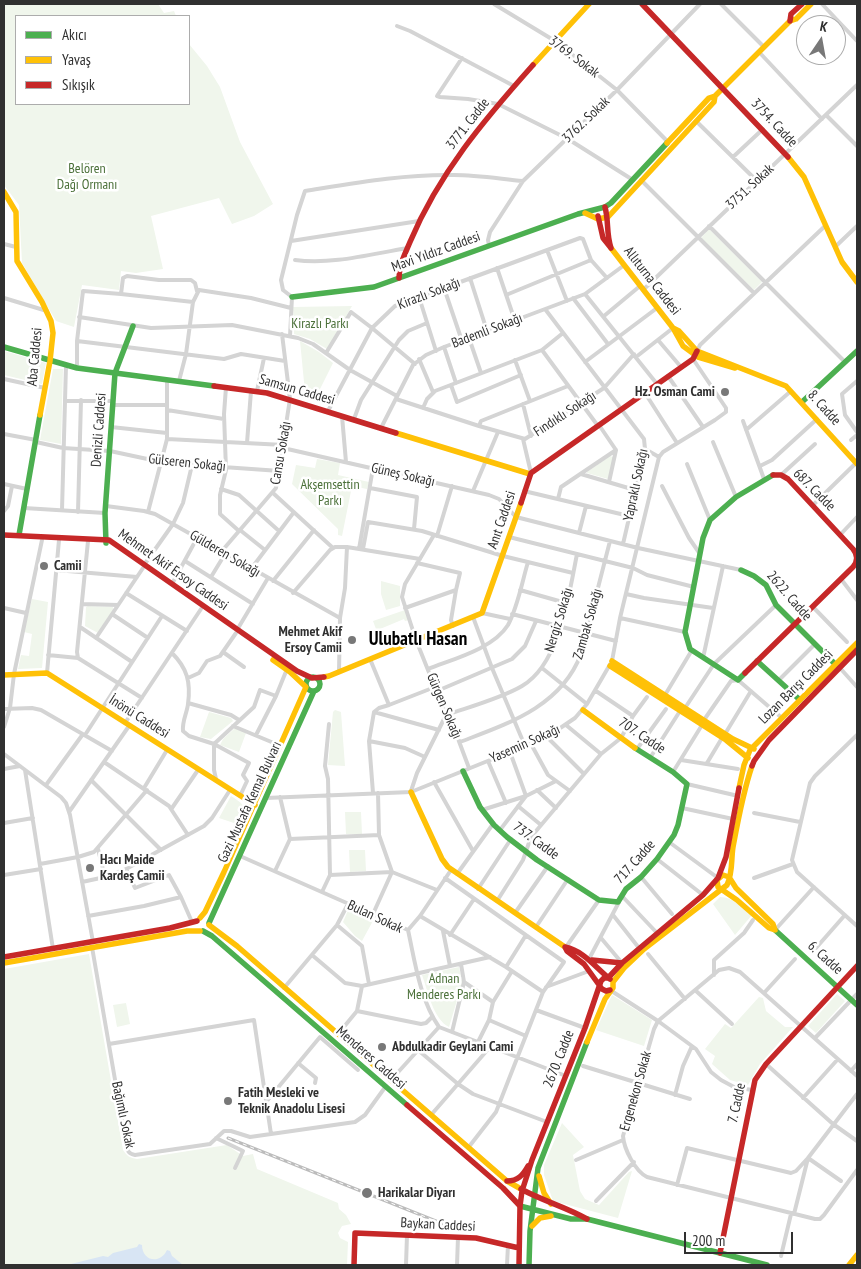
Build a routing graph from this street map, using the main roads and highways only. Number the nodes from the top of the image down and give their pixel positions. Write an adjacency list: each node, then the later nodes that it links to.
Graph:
1 (589, 4): 16 (main road, 3771. Cadde)
2 (642, 4): 6 (main road, 3754. Cadde)
3 (802, 4): 5 (main road)
4 (811, 4): 5 (main road)
5 (790, 21): 6 (main road)
6 (723, 88): 7 (main road); 17 (main road, 3754. Cadde)
7 (715, 96): 8 (main road); 8 (main road)
8 (671, 144): 10 (main road); 13 (main road)
9 (4, 192): 23 (main road, Aba Caddesi)
10 (605, 208): 11 (main road, Mavi Yıldız Caddesi); 13 (main road, Allıturna Caddesi)
11 (598, 209): 12 (main road, Mavi Yıldız Caddesi); 14 (main road, Allıturna Caddesi)
12 (585, 213): 14 (main road); 16 (main road, Mavi Yıldız Caddesi)
13 (608, 217): 14 (main road); 15 (main road, Allıturna Caddesi)
14 (598, 218): 15 (main road, Allıturna Caddesi)
15 (611, 248): 22 (main road, Allıturna Caddesi)
16 (399, 278): 18 (main road, Mavi Yıldız Caddesi)
17 (857, 282)
18 (292, 297)
19 (133, 326): 24 (main road, Denizli Caddesi)
20 (4, 348): 23 (main road, Samsun Caddesi)
21 (857, 351): 26 (main road)
22 (695, 355): 25 (main road, Allıturna Caddesi); 28 (main road)
23 (50, 360): 24 (main road, Samsun Caddesi); 29 (main road, Aba Caddesi)
24 (115, 373): 28 (main road, Samsun Caddesi); 31 (main road, Denizli Caddesi)
25 (791, 391): 26 (main road, 8. Cadde)
26 (802, 402): 27 (main road, 8. Cadde)
27 (857, 464)
28 (531, 474): 42 (main road, Anıt Caddesi)
29 (19, 535): 30 (main road, Mehmet Akif Ersoy Caddesi); 31 (main road, Mehmet Akif Ersoy Caddesi)
30 (4, 537): 31 (main road, Mehmet Akif Ersoy Caddesi)
31 (106, 541): 33 (main road, Mehmet Akif Ersoy Caddesi)
32 (857, 562): 35 (main road, 687. Cadde); 39 (main road, 687. Cadde)
33 (144, 566): 36 (main road, Mehmet Akif Ersoy Caddesi); 36 (main road, Mehmet Akif Ersoy Caddesi)
34 (741, 570): 35 (main road, 2622. Cadde)
35 (795, 624): 39 (main road, 687. Cadde); 40 (main road, 2622. Cadde)
36 (236, 632): 43 (main road, Mehmet Akif Ersoy Caddesi); 45 (main road, Mehmet Akif Ersoy Caddesi)
37 (857, 644): 40 (main road, Lozan Barışı Caddesi)
38 (857, 650): 40 (main road, Lozan Barışı Caddesi)
39 (757, 661): 47 (main road)
40 (838, 666): 47 (main road, Lozan Barışı Caddesi); 52 (main road, Lozan Barışı Caddesi)
41 (4, 674): 58 (main road, İnönü Caddesi)
42 (329, 676): 43 (main road); 44 (main road)
43 (312, 678): 44 (main road); 45 (main road)
44 (319, 686): 46 (main road)
45 (306, 687): 46 (main road); 58 (main road, Gazi Mustafa Kemal Bulvarı)
46 (314, 691): 64 (main road, Gazi Mustafa Kemal Bulvarı)
47 (800, 700): 51 (main road, Lozan Barışı Caddesi)
48 (682, 709): 48 (main road); 50 (main road)
49 (583, 710): 56 (main road, 707. Cadde)
50 (724, 736): 51 (main road); 53 (main road)
51 (752, 748): 52 (main road); 53 (main road, Lozan Barışı Caddesi)
52 (759, 753): 54 (main road, Lozan Barışı Caddesi)
53 (747, 757): 54 (main road); 59 (main road, Lozan Barışı Caddesi)
54 (754, 761): 60 (main road, Lozan Barışı Caddesi)
55 (462, 771): 62 (main road, 737. Cadde)
56 (687, 784): 62 (main road, 717. Cadde)
57 (410, 792): 68 (main road)
58 (254, 805): 63 (main road, Gazi Mustafa Kemal Bulvarı)
59 (718, 878): 60 (main road); 61 (main road); 71 (main road, Lozan Barışı Caddesi)
60 (730, 879): 61 (main road, Lozan Barışı Caddesi); 65 (main road, 6. Cadde)
61 (723, 889): 65 (main road, 6. Cadde); 74 (main road, Lozan Barışı Caddesi)
62 (599, 900)
63 (196, 920): 64 (main road); 66 (main road); 67 (main road)
64 (209, 924): 66 (main road); 79 (main road, Menderes Caddesi)
65 (775, 930): 76 (main road, 6. Cadde)
66 (201, 931): 67 (main road); 80 (main road, Menderes Caddesi)
67 (93, 945): 69 (main road); 72 (main road)
68 (566, 947): 70 (main road); 75 (main road)
69 (4, 957)
70 (589, 960): 71 (main road); 74 (main road)
71 (622, 962): 74 (main road, Lozan Barışı Caddesi)
72 (4, 963)
73 (857, 966): 76 (main road, 7. Cadde)
74 (610, 980): 75 (main road); 77 (main road)
75 (600, 985): 77 (main road); 81 (main road, 2670. Cadde)
76 (838, 987): 78 (main road, 6. Cadde); 93 (main road, 7. Cadde)
77 (610, 990): 82 (main road, 2670. Cadde)
78 (857, 1005)
79 (391, 1080): 80 (main road); 83 (main road, Menderes Caddesi)
80 (386, 1086): 87 (main road, Menderes Caddesi)
81 (532, 1160): 83 (main road); 84 (main road, 2670. Cadde)
82 (538, 1168): 85 (main road, 2670. Cadde); 86 (main road)
83 (507, 1181): 84 (main road, Menderes Caddesi)
84 (522, 1191): 85 (main road, Menderes Caddesi); 87 (main road, 2670. Cadde)
85 (535, 1197): 86 (main road, Menderes Caddesi); 88 (main road, 2670. Cadde)
86 (552, 1205): 90 (main road, Menderes Caddesi)
87 (520, 1206): 88 (main road); 92 (main road, 2670. Cadde)
88 (533, 1209): 89 (main road); 91 (main road, 2670. Cadde)
89 (558, 1215): 90 (main road); 91 (main road)
90 (587, 1219): 93 (main road)
91 (531, 1228): 97 (main road, 2670. Cadde)
92 (519, 1248): 95 (main road, Baykan Caddesi); 96 (main road, 2670. Cadde)
93 (720, 1253): 98 (main road)
94 (857, 1255): 99 (main road)
95 (354, 1265)
96 (519, 1265)
97 (529, 1265)
98 (767, 1265)
99 (849, 1265)

